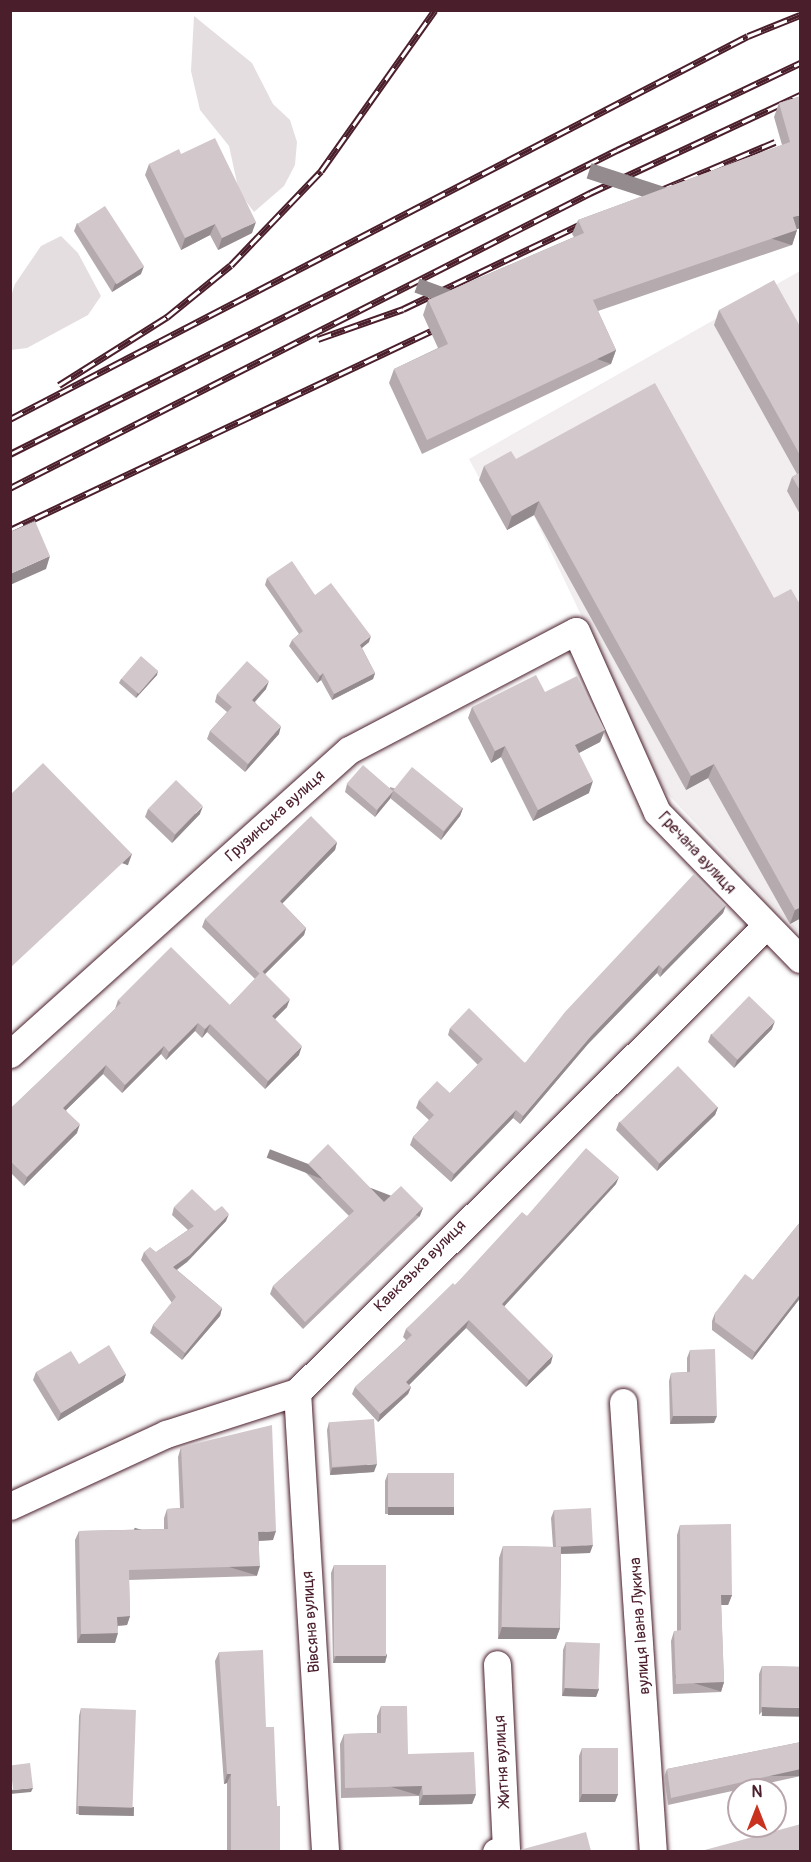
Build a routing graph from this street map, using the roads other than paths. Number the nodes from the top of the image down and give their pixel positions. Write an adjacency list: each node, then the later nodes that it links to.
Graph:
1 (576, 631): 2 (street, Гречана вулиця); 4 (street, Грузинська вулиця)
2 (766, 926): 3 (street, Гречана вулиця); 5 (street, Кавказька вулиця)
3 (801, 959)
4 (10, 1054)
5 (297, 1392): 7 (street, Кавказька вулиця); 9 (street, Вівсяна вулиця)
6 (624, 1402): 11 (street, вулиця Івана Лукича)
7 (11, 1506)
8 (497, 1664): 10 (street, Житня вулиця)
9 (325, 1851)
10 (496, 1851)
11 (653, 1851)

